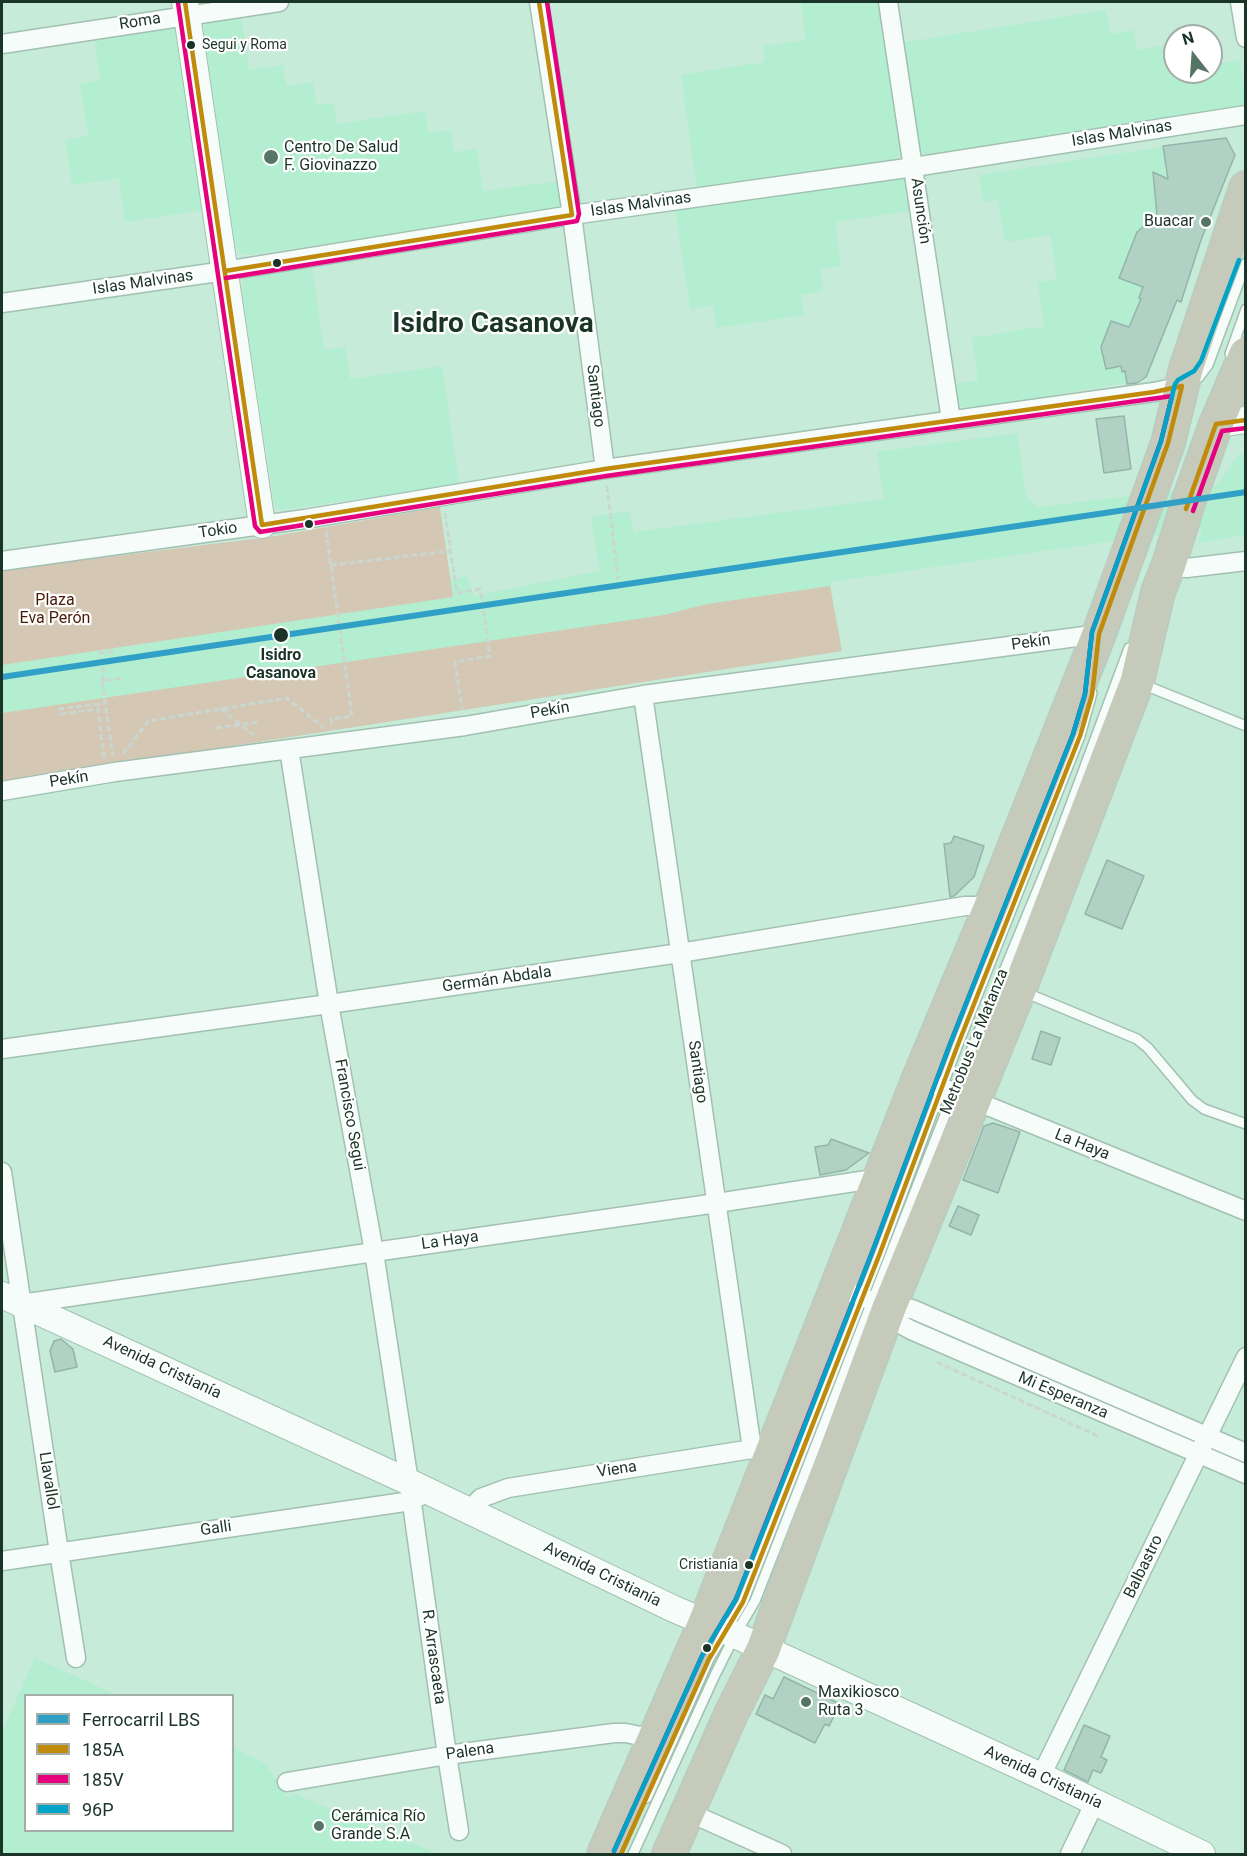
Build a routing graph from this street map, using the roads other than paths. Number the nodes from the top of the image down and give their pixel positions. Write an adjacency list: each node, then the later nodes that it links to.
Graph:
1 (279, 2): 5 (street, Roma)
2 (539, 2): 11 (street, Santiago)
3 (888, 2): 9 (street, Asunción)
4 (1240, 2): 6 (street)
5 (186, 8): 7 (street, Roma); 13 (main road)
6 (1245, 38)
7 (2, 44)
8 (1245, 115): 9 (street, Islas Malvinas)
9 (914, 167): 11 (street, Islas Malvinas); 19 (street, Asunción)
10 (1245, 188): 18 (highway)
11 (572, 215): 13 (street, Islas Malvinas); 21 (street, Santiago)
12 (1245, 263): 18 (lane)
13 (225, 271): 14 (street, Islas Malvinas); 22 (main road)
14 (2, 303)
15 (1245, 309): 16 (lane)
16 (1236, 360): 20 (highway)
17 (1224, 378): 20 (lane)
18 (1182, 386): 19 (street, Tokio); 26 (highway)
19 (951, 420): 21 (street, Tokio)
20 (1231, 422): 25 (highway)
21 (605, 470): 22 (street, Tokio)
22 (262, 525): 23 (street, Tokio)
23 (2, 561)
24 (1245, 561): 25 (street)
25 (1163, 580): 27 (highway); 37 (lane, Metrobus La Matanza)
26 (1099, 634): 28 (street, Pekín); 32 (highway); 37 (lane, Metrobus La Matanza)
27 (1137, 682): 29 (lane); 34 (highway)
28 (643, 695): 30 (street, Pekín); 33 (street, Santiago)
29 (1245, 726)
30 (281, 750): 31 (street, Pekín); 35 (street, Francisco Segui)
31 (2, 790)
32 (991, 906): 33 (street, Germán Abdala); 37 (highway)
33 (680, 953): 35 (street, Germán Abdala); 41 (street, Santiago)
34 (1019, 990): 37 (highway); 38 (lane)
35 (329, 1004): 36 (street, Germán Abdala); 43 (street, Francisco Segui)
36 (2, 1049)
37 (947, 1090): 40 (highway); 42 (street, La Haya); 44 (highway)
38 (1245, 1124)
39 (2, 1172): 45 (street, Llavallol)
40 (880, 1178): 41 (street, La Haya); 44 (highway)
41 (717, 1203): 43 (street, La Haya); 48 (street, Santiago)
42 (1245, 1211)
43 (374, 1252): 45 (street, La Haya); 52 (street, Francisco Segui)
44 (865, 1298): 47 (street, Mi Esperanza); 48 (highway); 50 (street, Mi Esperanza); 56 (lane); 57 (highway)
45 (8, 1302): 52 (main road, Avenida Cristianía); 54 (street, Llavallol)
46 (1245, 1357): 47 (street, Balbastro)
47 (1206, 1436): 49 (street, Mi Esperanza); 50 (street, Balbastro)
48 (763, 1450): 53 (street, Viena); 56 (highway)
49 (1245, 1453)
50 (1198, 1454): 51 (street, Mi Esperanza); 61 (street, Balbastro)
51 (1245, 1474)
52 (416, 1492): 53 (main road, Avenida Cristianía); 54 (street, Galli); 60 (street, R. Arrascaeta)
53 (468, 1511): 56 (main road, Avenida Cristianía)
54 (59, 1552): 55 (street, Galli); 58 (street, Llavallol)
55 (2, 1561)
56 (721, 1630): 57 (main road, Avenida Cristianía); 59 (highway); 67 (lane); 68 (lane)
57 (764, 1650): 61 (main road, Avenida Cristianía); 64 (highway)
58 (76, 1658)
59 (654, 1739): 60 (street, Palena); 66 (highway)
60 (447, 1755): 62 (street, Palena); 65 (street, R. Arrascaeta)
61 (1041, 1776): 63 (main road, Avenida Cristianía)
62 (287, 1782)
63 (1095, 1802): 71 (street); 72 (main road, Avenida Cristianía)
64 (688, 1812): 69 (highway); 70 (street)
65 (459, 1831)
66 (604, 1854)
67 (621, 1854)
68 (633, 1854)
69 (669, 1854)
70 (782, 1854)
71 (1070, 1854)
72 (1202, 1854)

